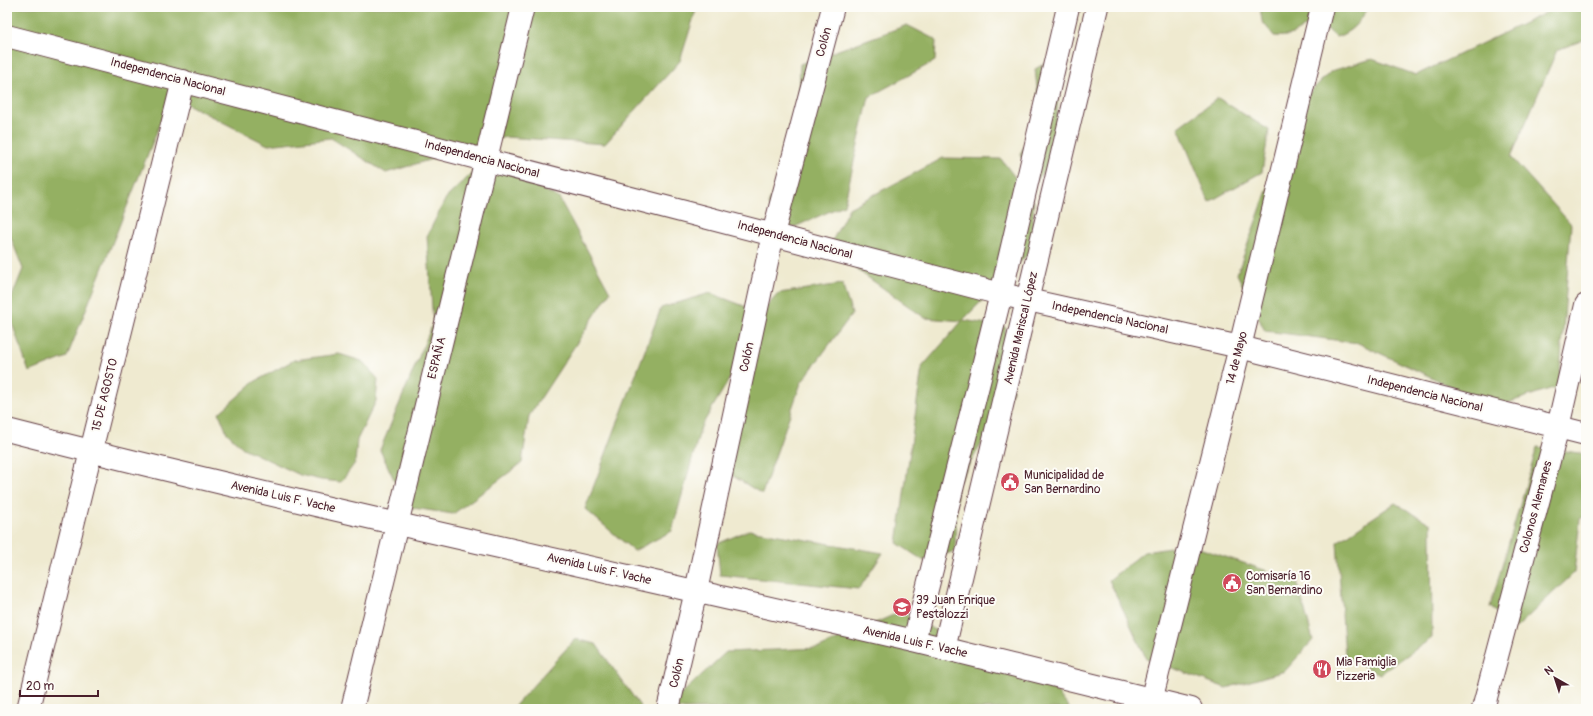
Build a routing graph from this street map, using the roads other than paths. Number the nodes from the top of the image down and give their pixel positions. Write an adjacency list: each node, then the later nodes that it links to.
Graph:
1 (523, 7): 8 (street, ESPAÑA)
2 (833, 7): 9 (street, Colón)
3 (1068, 7): 10 (street)
4 (1097, 7): 11 (street, Avenida Mariscal López)
5 (1322, 7): 13 (street, 14 de Mayo)
6 (7, 36): 7 (street, Independencia Nacional)
7 (183, 81): 8 (street, Independencia Nacional); 17 (street, 15 DE AGOSTO)
8 (486, 160): 9 (street, Independencia Nacional); 18 (street, ESPAÑA)
9 (773, 234): 10 (street, Independencia Nacional); 19 (street, Colón)
10 (1000, 294): 11 (street, Independencia Nacional); 20 (street)
11 (1028, 301): 13 (street, Independencia Nacional); 21 (street, Avenida Mariscal López)
12 (1586, 304): 14 (street, Colonos Alemanes)
13 (1240, 347): 14 (street, Independencia Nacional); 22 (street, 14 de Mayo)
14 (1558, 427): 16 (street, Independencia Nacional); 27 (street, Colonos Alemanes)
15 (7, 430): 17 (street, Avenida Luis F. Vache)
16 (1586, 434)
17 (90, 451): 18 (street, Avenida Luis F. Vache); 23 (street, 15 DE AGOSTO)
18 (397, 524): 19 (street, Avenida Luis F. Vache); 24 (street, ESPAÑA)
19 (696, 591): 20 (street, Avenida Luis F. Vache); 25 (street, Colón)
20 (914, 642): 21 (street, Avenida Luis F. Vache)
21 (944, 649): 22 (street, Avenida Luis F. Vache)
22 (1150, 704): 26 (street, Avenida Luis F. Vache)
23 (28, 709)
24 (352, 709)
25 (668, 709)
26 (1191, 709)
27 (1483, 709)

